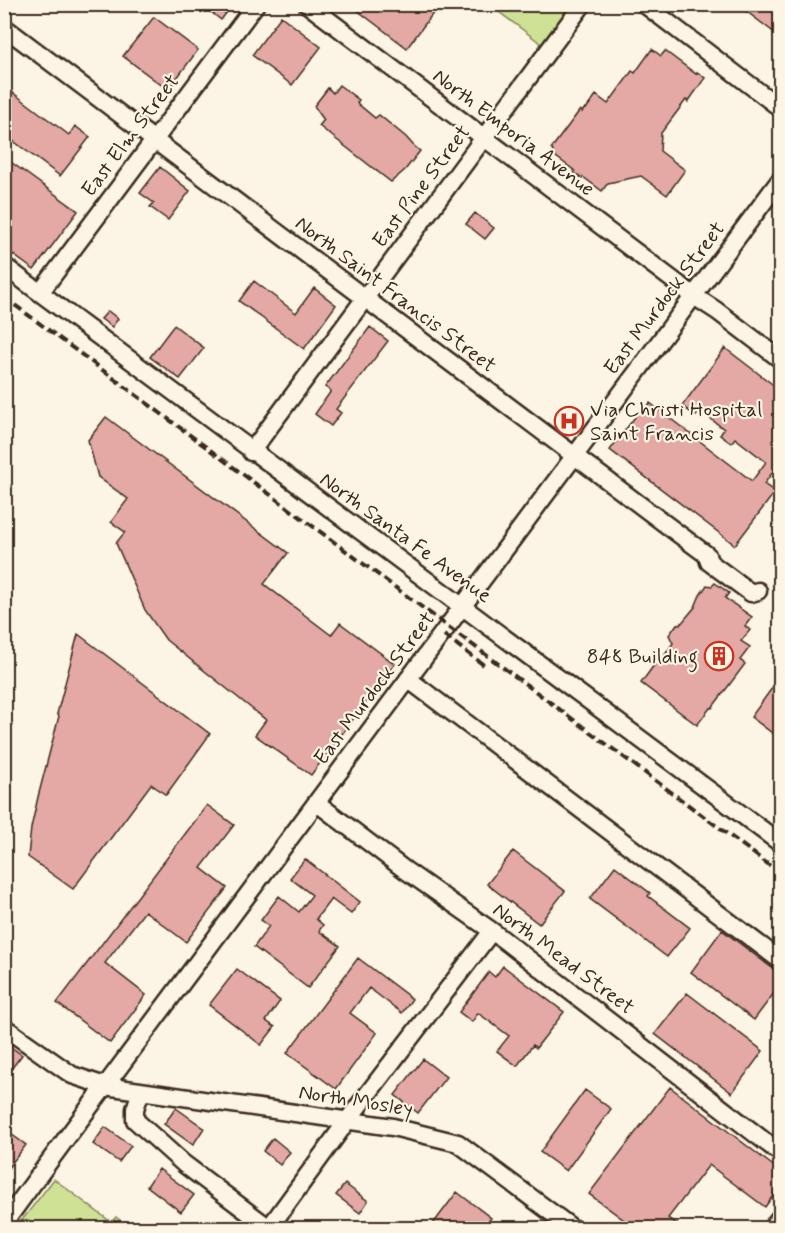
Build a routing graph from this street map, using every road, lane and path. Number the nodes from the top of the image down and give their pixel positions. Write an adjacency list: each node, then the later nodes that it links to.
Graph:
1 (256, 4): 8 (street, East Elm Street)
2 (308, 4): 7 (street, North Emporia Avenue)
3 (584, 4): 7 (street, East Pine Street)
4 (644, 4): 6 (street)
5 (4, 27): 8 (street, North Saint Francis Street)
6 (780, 108)
7 (484, 138): 12 (street, North Emporia Avenue); 13 (street, East Pine Street)
8 (155, 140): 11 (street, East Elm Street); 13 (street, North Saint Francis Street)
9 (780, 180): 12 (street, East Murdock Street)
10 (4, 266): 11 (street, North Santa Fe Avenue)
11 (40, 293): 15 (street, North Santa Fe Avenue)
12 (694, 296): 14 (street, North Emporia Avenue); 16 (street, East Murdock Street)
13 (365, 298): 15 (street, East Pine Street); 16 (street, North Saint Francis Street)
14 (780, 359)
15 (251, 452): 18 (street, North Santa Fe Avenue)
16 (574, 456): 17 (street, North Saint Francis Street); 18 (street, East Murdock Street)
17 (758, 591)
18 (463, 606): 19 (street, East Murdock Street); 21 (street, North Santa Fe Avenue)
19 (408, 680): 20 (street, East Murdock Street); 23 (street)
20 (317, 803): 22 (street, North Mead Street); 25 (street, East Murdock Street)
21 (780, 843)
22 (492, 931): 27 (street); 28 (street, North Mead Street)
23 (780, 960)
24 (4, 1027): 25 (street, North Mosley)
25 (105, 1086): 26 (street, North Mosley); 30 (street, East Murdock Street)
26 (141, 1091): 27 (street, North Mosley); 31 (street)
27 (347, 1120): 31 (street); 32 (street, North Mosley)
28 (780, 1153)
29 (780, 1217): 33 (street)
30 (4, 1223)
31 (269, 1228)
32 (572, 1228)
33 (772, 1228)

